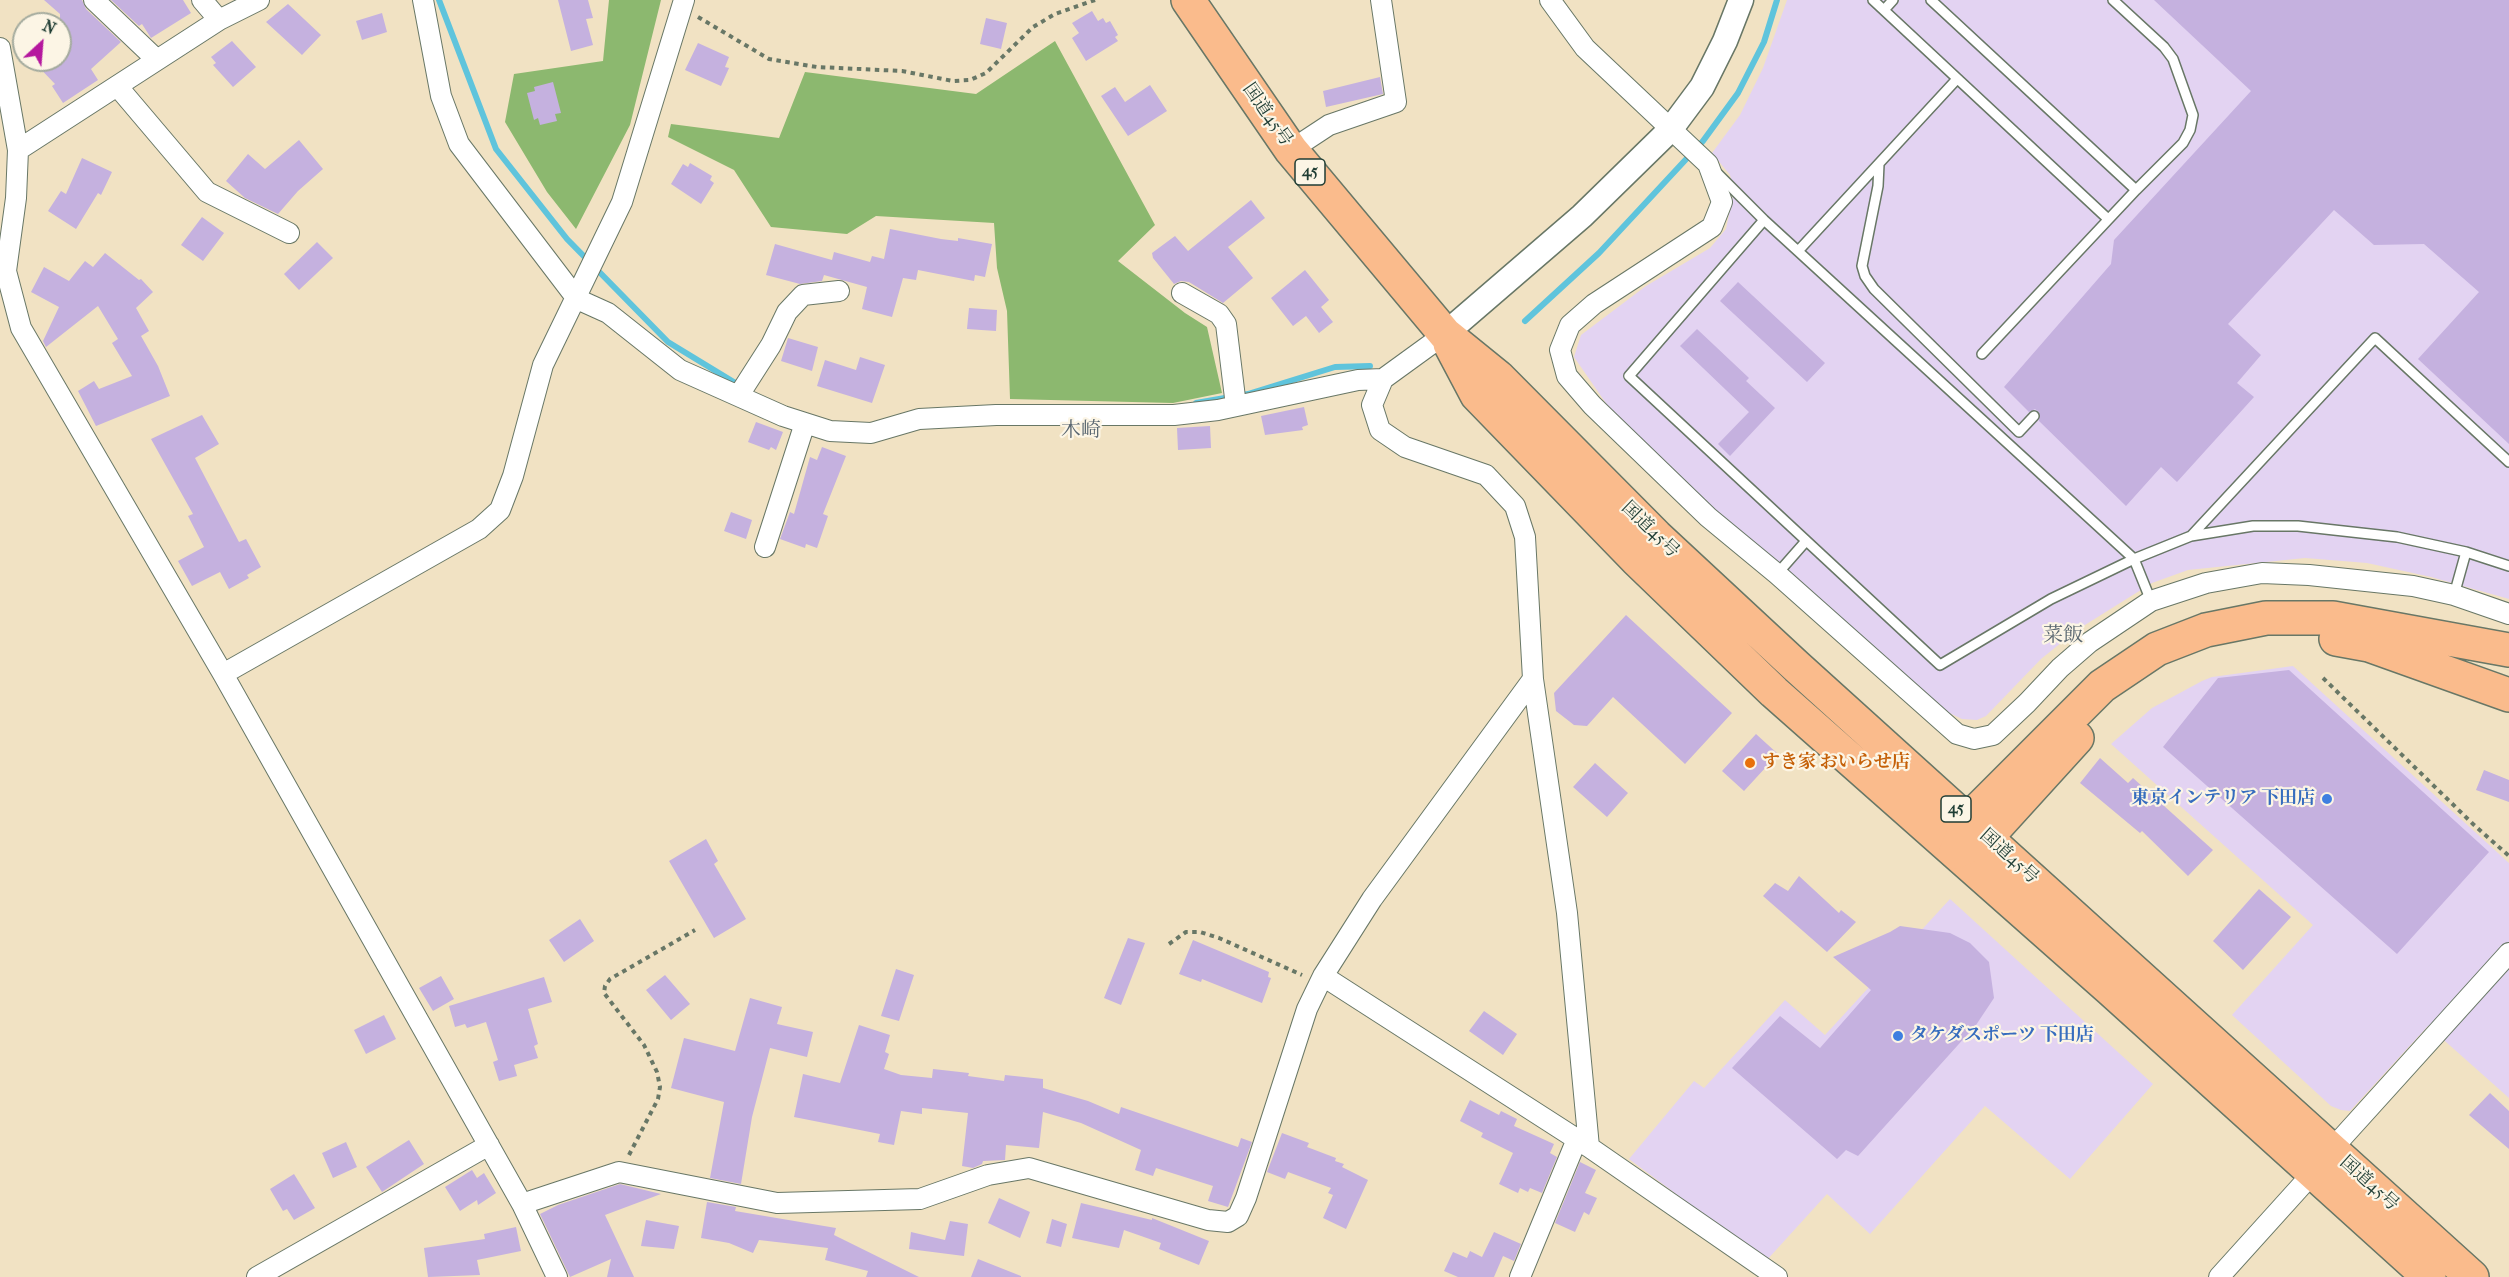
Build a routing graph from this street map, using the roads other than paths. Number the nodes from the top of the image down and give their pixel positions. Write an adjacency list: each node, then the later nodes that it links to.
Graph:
1 (94, 0): 17 (street)
2 (202, 0): 15 (street)
3 (259, 0): 15 (street)
4 (423, 0): 32 (street)
5 (1188, 0): 22 (highway, 国道45号 / 45)
6 (1381, 0): 22 (street)
7 (1550, 0): 20 (street)
8 (1741, 0): 20 (street)
9 (1873, 0): 14 (lane)
10 (1893, 0): 14 (lane)
11 (1931, 0): 25 (lane)
12 (2113, 0): 25 (lane)
13 (683, 4): 32 (street)
14 (1884, 10): 18 (lane)
15 (219, 20): 17 (street)
16 (0, 48): 21 (street)
17 (157, 60): 19 (street)
18 (1957, 79): 24 (lane); 26 (lane)
19 (118, 87): 21 (street); 28 (street)
20 (1670, 130): 23 (street); 33 (street)
21 (18, 150): 52 (street)
22 (1291, 150): 33 (highway, 国道45号 / 45)
23 (1708, 164): 27 (lane); 47 (street)
24 (1878, 164): 29 (lane); 38 (lane)
25 (2136, 190): 26 (lane)
26 (2108, 219): 34 (lane)
27 (1764, 220): 29 (lane); 42 (lane)
28 (289, 233)
29 (1799, 250): 45 (lane)
30 (839, 291): 36 (street)
31 (1182, 293): 37 (street)
32 (577, 299): 36 (street); 52 (street)
33 (1445, 334): 35 (street); 55 (highway, 国道45号 / 45); 56 (highway, 国道45号 / 45)
34 (1983, 354)
35 (1383, 379): 37 (street); 53 (street)
36 (739, 395): 39 (street)
37 (1236, 406): 39 (street)
38 (2034, 416)
39 (805, 423): 43 (street)
40 (2509, 462): 41 (lane)
41 (2191, 536): 44 (lane); 45 (lane)
42 (1806, 541): 45 (lane); 47 (lane)
43 (765, 547)
44 (2466, 552): 46 (lane); 48 (lane)
45 (2134, 559): 49 (lane)
46 (2509, 566)
47 (1777, 574): 49 (street)
48 (2454, 595): 49 (street); 50 (street)
49 (2151, 601)
50 (2509, 614)
51 (2509, 650): 55 (highway)
52 (223, 674): 60 (street)
53 (1533, 679): 58 (street); 59 (street)
54 (2509, 695): 55 (highway)
55 (1978, 828): 56 (highway); 61 (highway, 国道45号 / 45)
56 (1956, 852): 61 (highway, 国道45号 / 45)
57 (2509, 953): 61 (street)
58 (1321, 979): 59 (street); 62 (street)
59 (1583, 1143): 65 (street); 66 (street)
60 (489, 1145): 62 (street); 63 (street)
61 (2322, 1162): 67 (street); 68 (highway, 国道45号 / 45); 69 (highway, 国道45号 / 45)
62 (522, 1204): 64 (street)
63 (257, 1277)
64 (557, 1277)
65 (1520, 1277)
66 (1777, 1277)
67 (2219, 1277)
68 (2429, 1277)
69 (2472, 1277)

